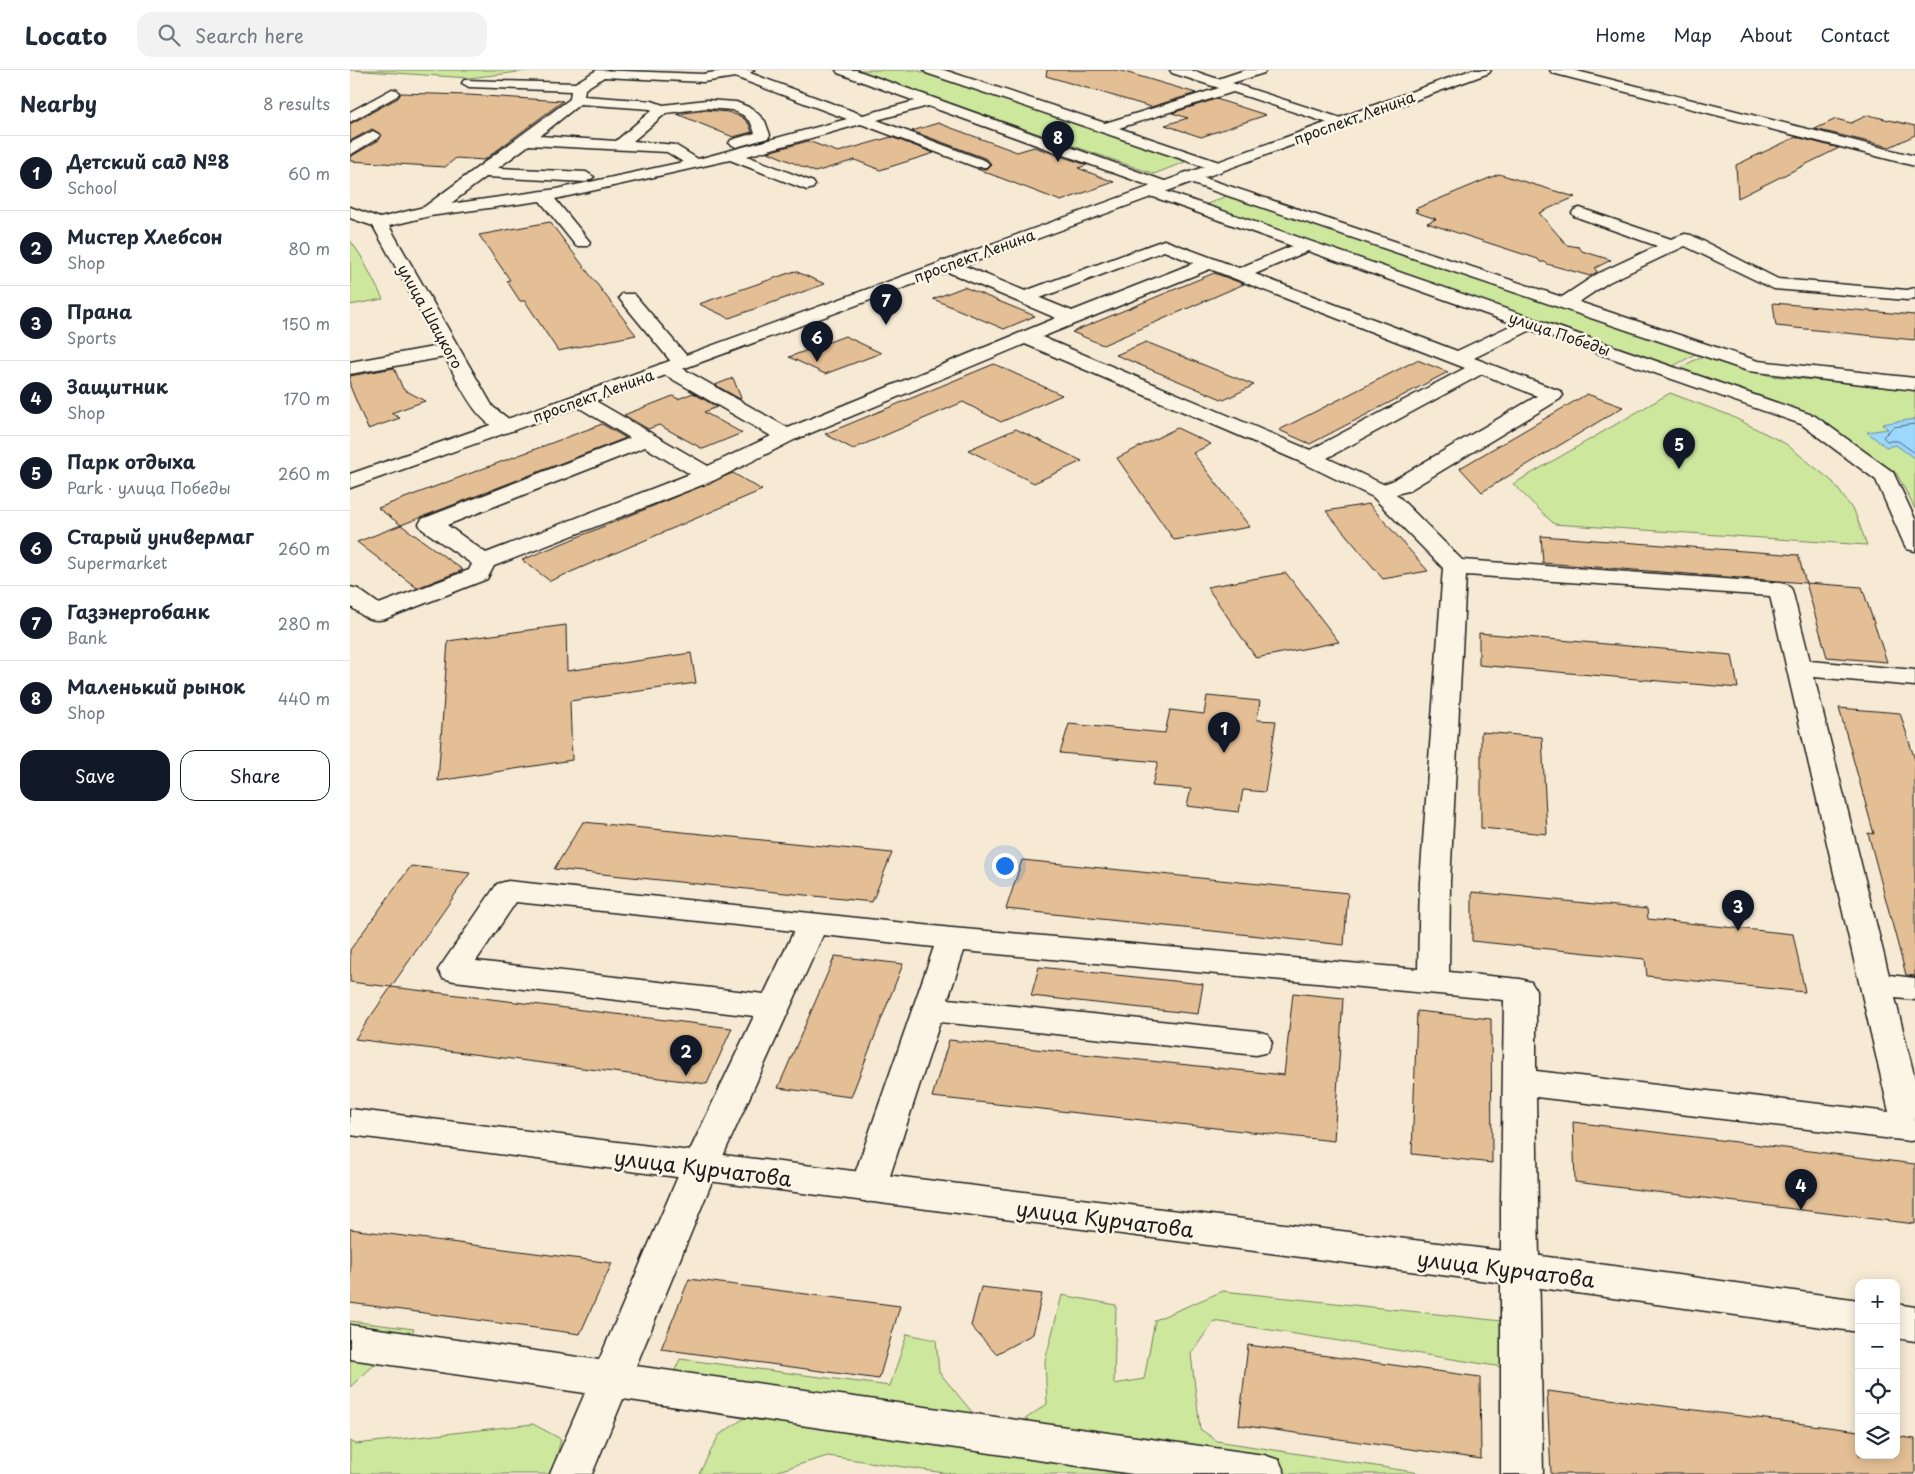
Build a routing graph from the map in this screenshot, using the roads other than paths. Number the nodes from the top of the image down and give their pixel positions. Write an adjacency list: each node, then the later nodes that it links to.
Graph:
1 (843, 70): 15 (street, улица Победы)
2 (931, 70): 22 (street)
3 (1177, 70): 11 (street)
4 (1259, 70): 11 (street)
5 (1484, 70): 20 (street, проспект Ленина)
6 (1557, 70): 29 (street)
7 (741, 71): 9 (street); 19 (street)
8 (602, 72): 9 (street); 14 (street)
9 (703, 78): 16 (street)
10 (469, 83): 14 (street)
11 (1219, 83): 12 (street)
12 (1233, 88): 20 (street); 22 (street)
13 (392, 93): 18 (street)
14 (577, 94): 17 (street); 23 (street)
15 (929, 101): 19 (street); 36 (street, улица Победы)
16 (705, 104): 17 (street); 28 (street)
17 (662, 109): 25 (street)
18 (350, 119): 26 (street)
19 (861, 120): 21 (street); 30 (street)
20 (1339, 122): 31 (street, проспект Ленина)
21 (833, 127): 24 (street); 27 (street)
22 (1105, 128): 31 (street)
23 (532, 133): 25 (street); 32 (street)
24 (860, 138)
25 (619, 146): 28 (street)
26 (350, 150)
27 (732, 156): 28 (street); 35 (street)
28 (690, 160): 34 (street)
29 (1915, 161)
30 (981, 164)
31 (1218, 166): 33 (street, проспект Ленина)
32 (482, 172): 34 (street); 38 (street)
33 (1187, 177): 36 (street, проспект Ленина); 51 (street, улица Победы)
34 (628, 179): 37 (street)
35 (807, 185)
36 (1158, 188): 43 (street, улица Победы); 46 (street, проспект Ленина)
37 (544, 196): 38 (street); 42 (street)
38 (430, 211): 41 (street)
39 (350, 212): 41 (street)
40 (1580, 213): 44 (street)
41 (379, 222): 55 (street, улица Шацкого)
42 (582, 242)
43 (1308, 245): 47 (street); 53 (street, улица Победы)
44 (1673, 246): 48 (street); 51 (street)
45 (1209, 263): 47 (street); 50 (street); 52 (street)
46 (947, 265): 50 (street); 57 (street, проспект Ленина)
47 (1239, 274): 56 (street)
48 (1915, 294)
49 (628, 298): 57 (street)
50 (1024, 298): 52 (street)
51 (1565, 303): 60 (street, улица Победы)
52 (1072, 318): 54 (street)
53 (1530, 323): 56 (street); 69 (street, улица Победы)
54 (1025, 337): 63 (street); 65 (street)
55 (449, 350): 59 (street); 62 (street, улица Шацкого)
56 (1458, 358): 58 (street)
57 (675, 365): 61 (street, проспект Ленина); 63 (street)
58 (1481, 367): 65 (street); 68 (street)
59 (350, 368)
60 (1915, 384)
61 (580, 400): 62 (street, проспект Ленина); 64 (street)
62 (508, 426): 67 (street, проспект Ленина)
63 (787, 436): 66 (street)
64 (646, 439): 66 (street); 70 (street)
65 (1311, 458): 68 (street)
66 (706, 474): 70 (street)
67 (350, 481)
68 (1381, 492): 71 (street)
69 (1915, 544)
70 (484, 562): 72 (street)
71 (1455, 567): 73 (street); 77 (street)
72 (350, 594)
73 (1801, 668): 74 (street); 78 (street)
74 (1915, 678)
75 (813, 923): 76 (street); 80 (street); 80 (street)
76 (952, 939): 77 (street); 81 (street)
77 (1433, 982): 83 (street)
78 (1876, 985): 79 (street); 83 (street)
79 (1915, 990)
80 (774, 1007): 85 (street)
81 (929, 1009): 82 (street); 86 (street)
82 (1256, 1043)
83 (1520, 1082): 87 (street)
84 (350, 1122): 85 (street, улица Курчатова)
85 (700, 1167): 86 (street, улица Курчатова); 92 (street)
86 (868, 1188): 87 (street, улица Курчатова)
87 (1519, 1269): 88 (street, улица Курчатова); 95 (street)
88 (1855, 1315)
89 (1900, 1322): 90 (street)
90 (1915, 1324)
91 (350, 1342): 92 (street)
92 (611, 1380): 93 (street); 94 (street)
93 (571, 1474)
94 (1264, 1474)
95 (1522, 1474)

